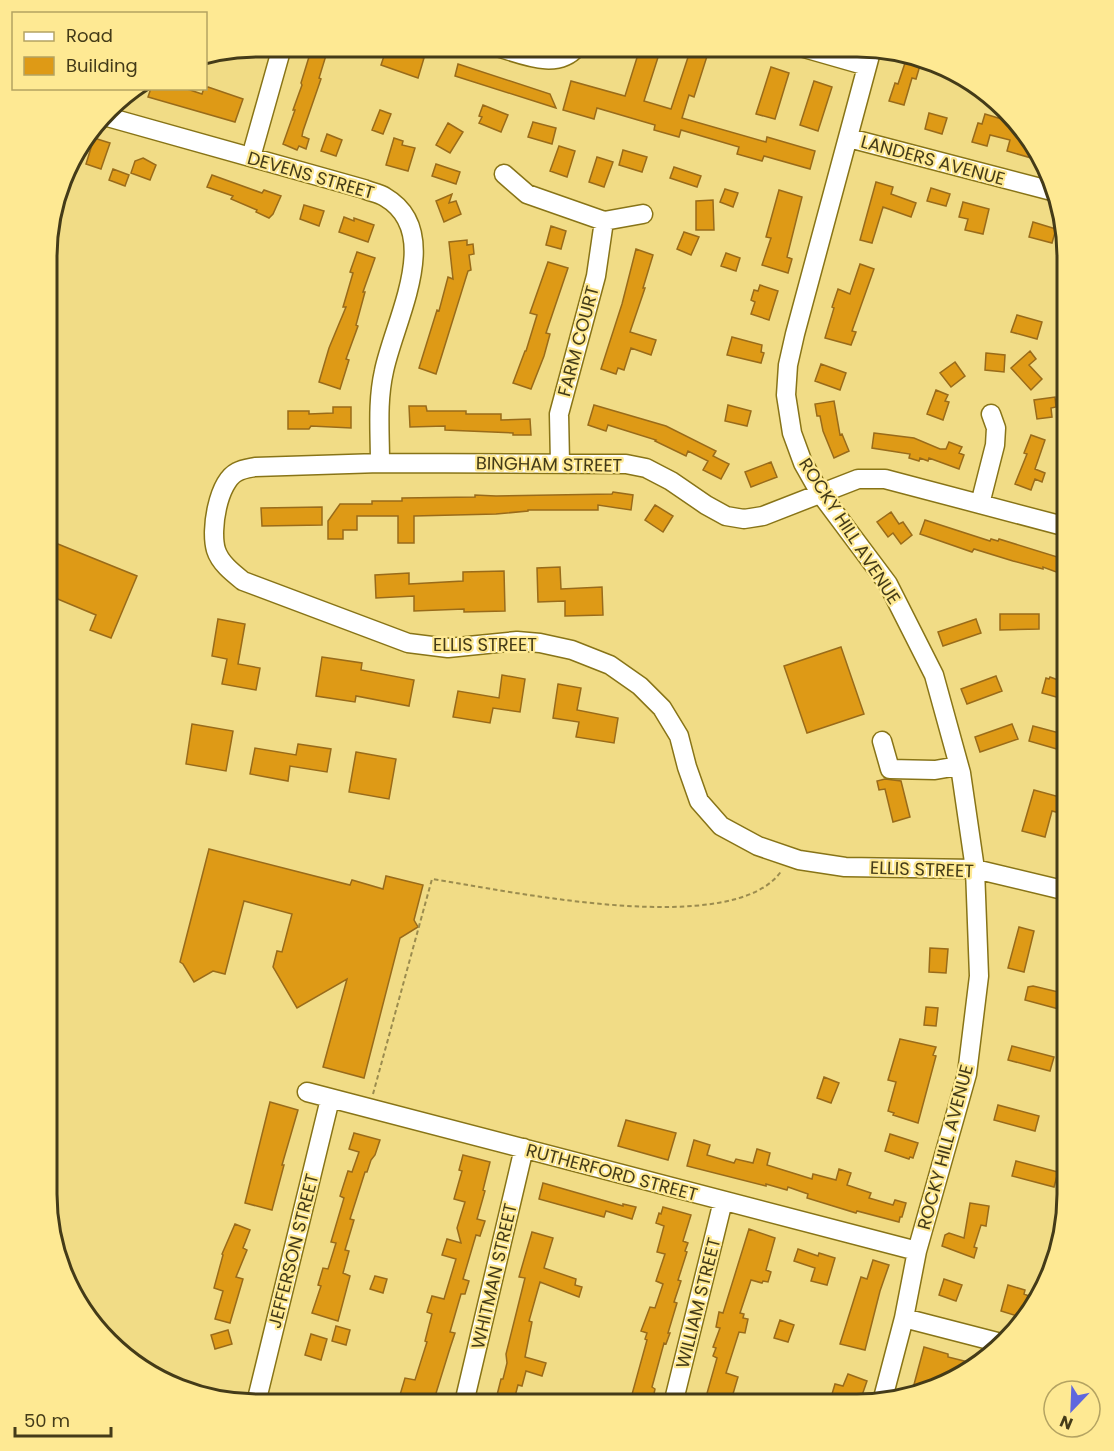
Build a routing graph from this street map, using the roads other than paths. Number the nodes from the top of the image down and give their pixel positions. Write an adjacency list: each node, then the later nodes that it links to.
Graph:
1 (279, 57): 9 (street)
2 (531, 57): 3 (street)
3 (561, 57)
4 (836, 57): 6 (street)
5 (869, 58): 6 (street, ROCKY HILL AVENUE)
6 (867, 66): 8 (street, ROCKY HILL AVENUE)
7 (113, 119): 9 (street, DEVENS STREET)
8 (849, 138): 11 (street, LANDERS AVENUE); 18 (street, ROCKY HILL AVENUE)
9 (251, 157): 16 (street, DEVENS STREET)
10 (504, 174): 13 (street)
11 (1044, 189)
12 (643, 214): 13 (street)
13 (604, 221): 15 (street, FARM COURT)
14 (991, 414): 19 (street)
15 (560, 462): 16 (street, BINGHAM STREET); 18 (street, BINGHAM STREET)
16 (380, 463): 17 (street, BINGHAM STREET)
17 (225, 483): 23 (street, ELLIS STREET)
18 (820, 492): 19 (street, BINGHAM STREET); 22 (street, ROCKY HILL AVENUE)
19 (980, 504): 20 (street, BINGHAM STREET)
20 (1057, 524)
21 (882, 741): 22 (street)
22 (958, 766): 23 (street, ROCKY HILL AVENUE)
23 (975, 868): 24 (street, ELLIS STREET); 29 (street, ROCKY HILL AVENUE)
24 (1057, 888)
25 (307, 1092): 26 (street, RUTHERFORD STREET)
26 (330, 1099): 27 (street, RUTHERFORD STREET); 33 (street, JEFFERSON STREET)
27 (524, 1148): 28 (street, RUTHERFORD STREET); 34 (street, WHITMAN STREET)
28 (723, 1202): 29 (street, RUTHERFORD STREET); 35 (street, WILLIAM STREET)
29 (917, 1251): 30 (street, ROCKY HILL AVENUE)
30 (904, 1318): 31 (street); 32 (street, ROCKY HILL AVENUE)
31 (992, 1341)
32 (885, 1392)
33 (258, 1394)
34 (466, 1394)
35 (675, 1394)

